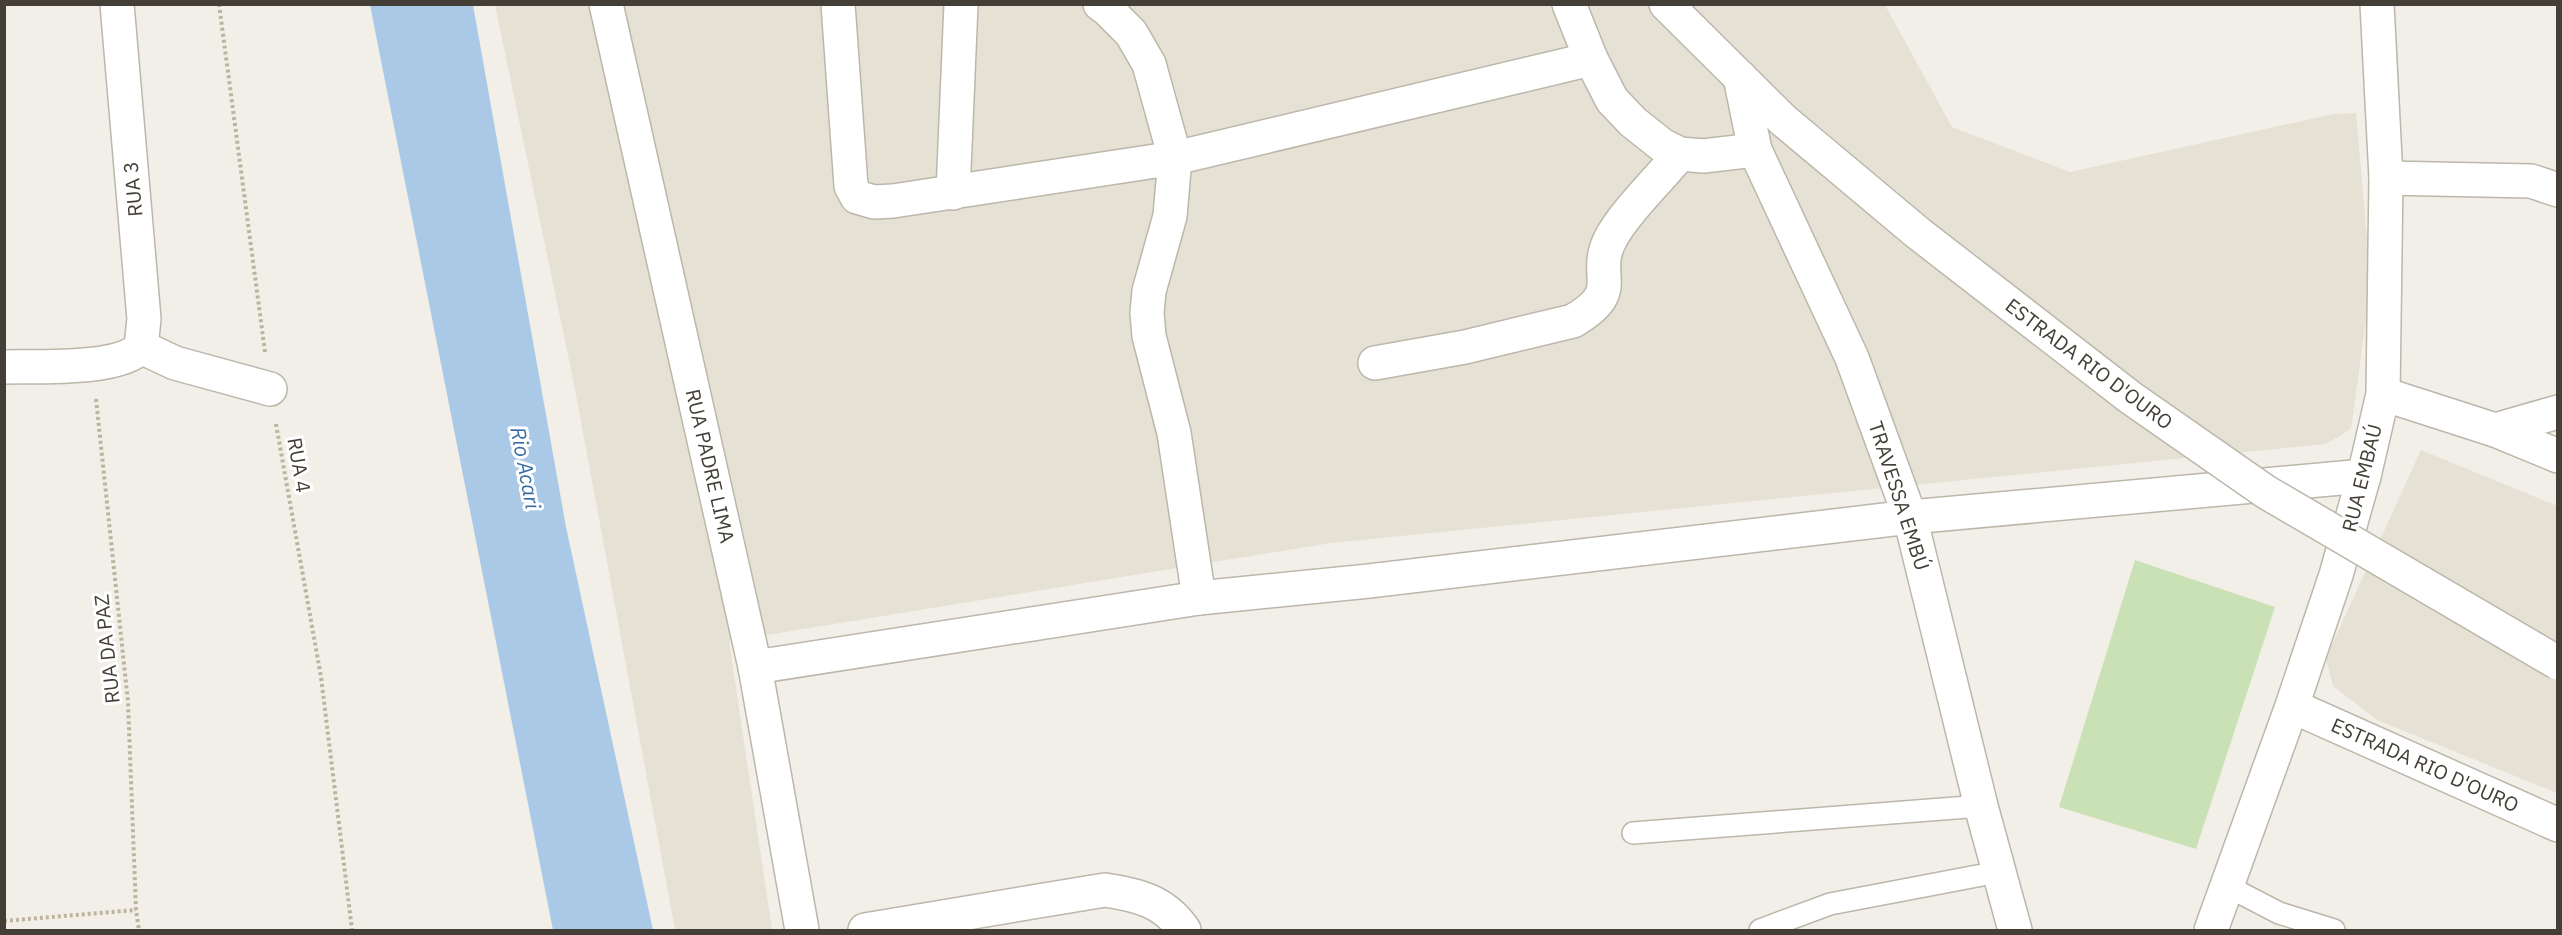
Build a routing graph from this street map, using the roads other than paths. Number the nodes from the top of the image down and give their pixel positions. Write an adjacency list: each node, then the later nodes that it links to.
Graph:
1 (117, 4): 17 (street, RUA 3)
2 (606, 4): 29 (street, RUA PADRE LIMA)
3 (838, 4): 16 (street)
4 (961, 4): 16 (street)
5 (1100, 4): 13 (street)
6 (1569, 4): 9 (street)
7 (1666, 4): 10 (street, ESTRADA RIO D'OURO)
8 (2377, 4): 14 (street, RUA EMBAÚ)
9 (1591, 59): 12 (street); 13 (street)
10 (1740, 77): 11 (street, TRAVESSA EMBÚ); 28 (street, ESTRADA RIO D'OURO, bridge)
11 (1755, 150): 12 (street); 26 (street, TRAVESSA EMBÚ)
12 (1680, 154): 18 (street)
13 (1174, 158): 16 (street); 27 (street)
14 (2386, 178): 15 (street); 21 (street, RUA EMBAÚ)
15 (2558, 190)
16 (953, 193)
17 (117, 357): 19 (street); 20 (street)
18 (1375, 363)
19 (4, 368)
20 (270, 389)
21 (2383, 394): 23 (street); 25 (street, RUA EMBAÚ)
22 (2558, 412): 23 (street)
23 (2495, 430): 24 (street)
24 (2558, 456)
25 (2364, 476): 26 (street); 30 (street, RUA EMBAÚ)
26 (1910, 517): 27 (street); 31 (street, TRAVESSA EMBÚ)
27 (1200, 598): 29 (street)
28 (2558, 663)
29 (755, 667): 36 (street, RUA PADRE LIMA)
30 (2292, 706): 32 (street, ESTRADA RIO D'OURO); 35 (street, RUA EMBAÚ)
31 (1981, 806): 33 (lane); 34 (street, TRAVESSA EMBÚ)
32 (2558, 825)
33 (1633, 834)
34 (1998, 872): 39 (lane); 40 (street, TRAVESSA EMBÚ)
35 (2227, 886): 41 (street, RUA EMBAÚ); 42 (lane)
36 (802, 930)
37 (865, 930): 38 (street)
38 (1184, 930)
39 (1760, 930)
40 (2015, 930)
41 (2211, 930)
42 (2334, 930)

